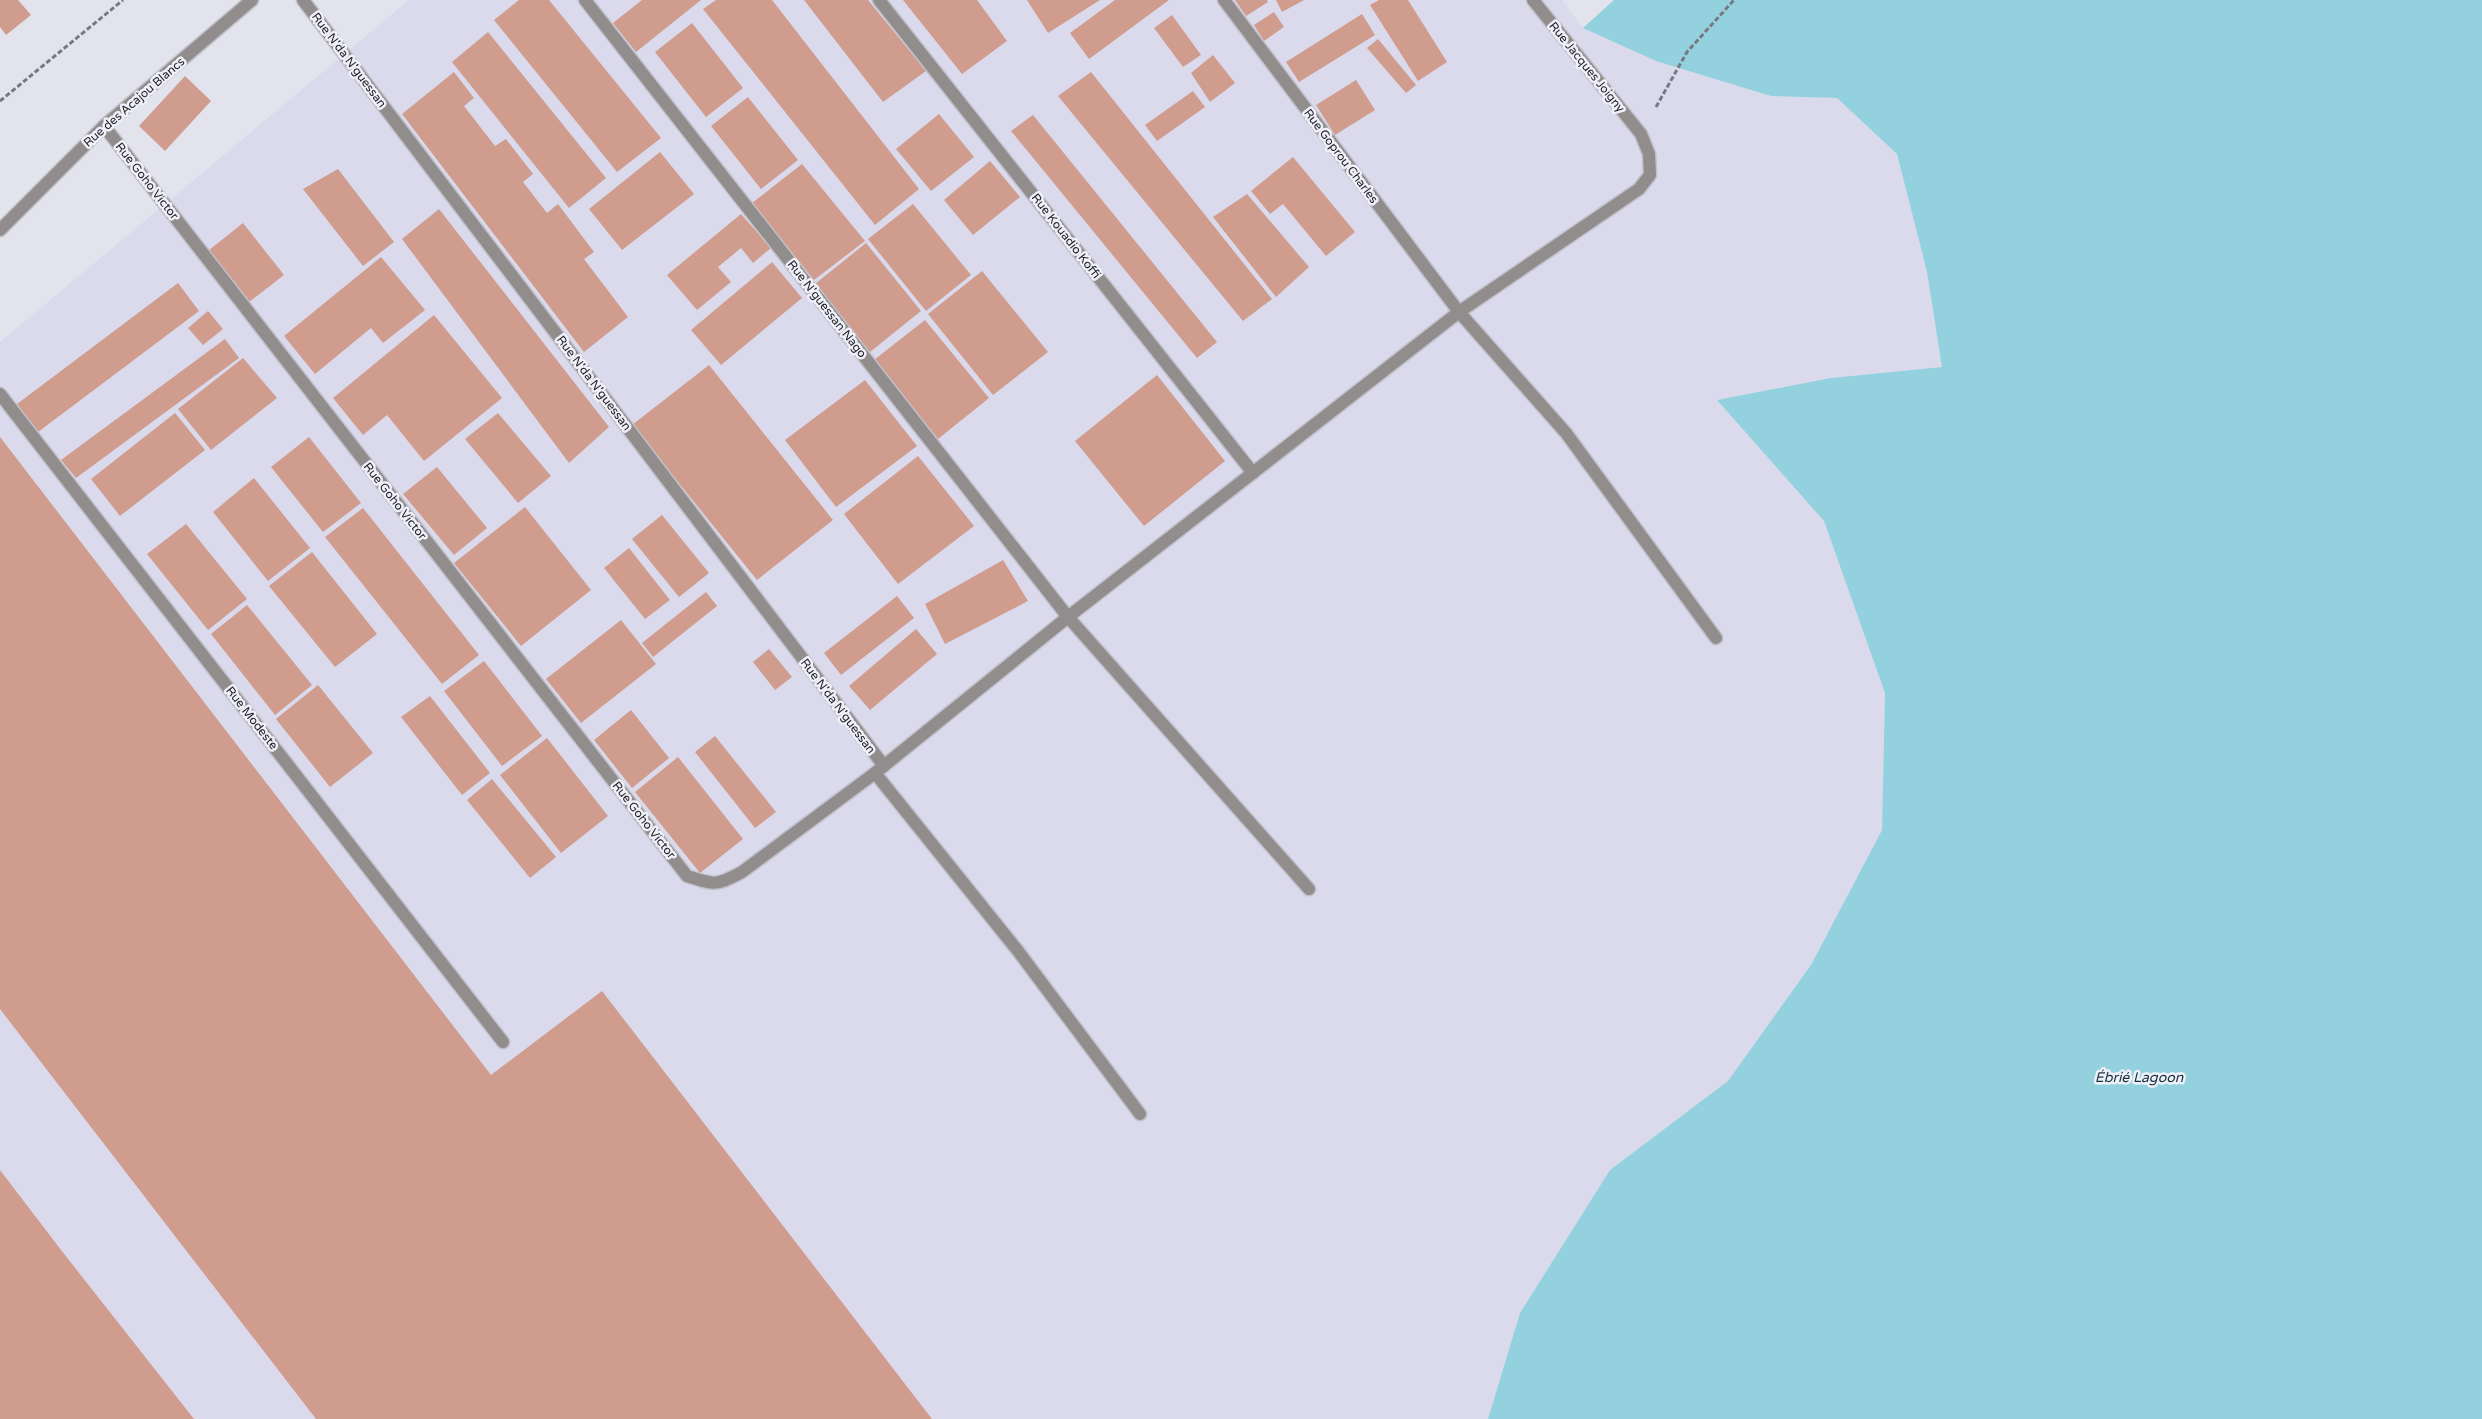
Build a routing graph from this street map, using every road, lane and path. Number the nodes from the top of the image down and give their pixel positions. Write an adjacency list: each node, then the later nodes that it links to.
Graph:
1 (123, 0): 9 (path)
2 (252, 0): 10 (street, Rue des Acajou Blancs)
3 (303, 0): 18 (street, Rue N'da N'guessan)
4 (585, 0): 16 (street, Rue N'guessan Nago)
5 (879, 0): 15 (street, Rue Kouadio Koffi)
6 (1224, 0): 13 (street, Rue Goprou Charles)
7 (1533, 0): 11 (street, Rue Jacques Joigny)
8 (1734, 0): 11 (path)
9 (0, 101)
10 (104, 126): 12 (street, Rue des Acajou Blancs); 18 (street, Rue Goho Victor)
11 (1642, 134): 13 (street)
12 (0, 230)
13 (1458, 312): 15 (street); 17 (street, Rue Goprou Charles)
14 (0, 394): 20 (street, Rue Modeste)
15 (1253, 473): 16 (street)
16 (1068, 617): 18 (street); 19 (street, Rue N'guessan Nago)
17 (1716, 638)
18 (880, 770): 21 (street, Rue N'da N'guessan)
19 (1309, 889)
20 (503, 1042)
21 (1140, 1114)

